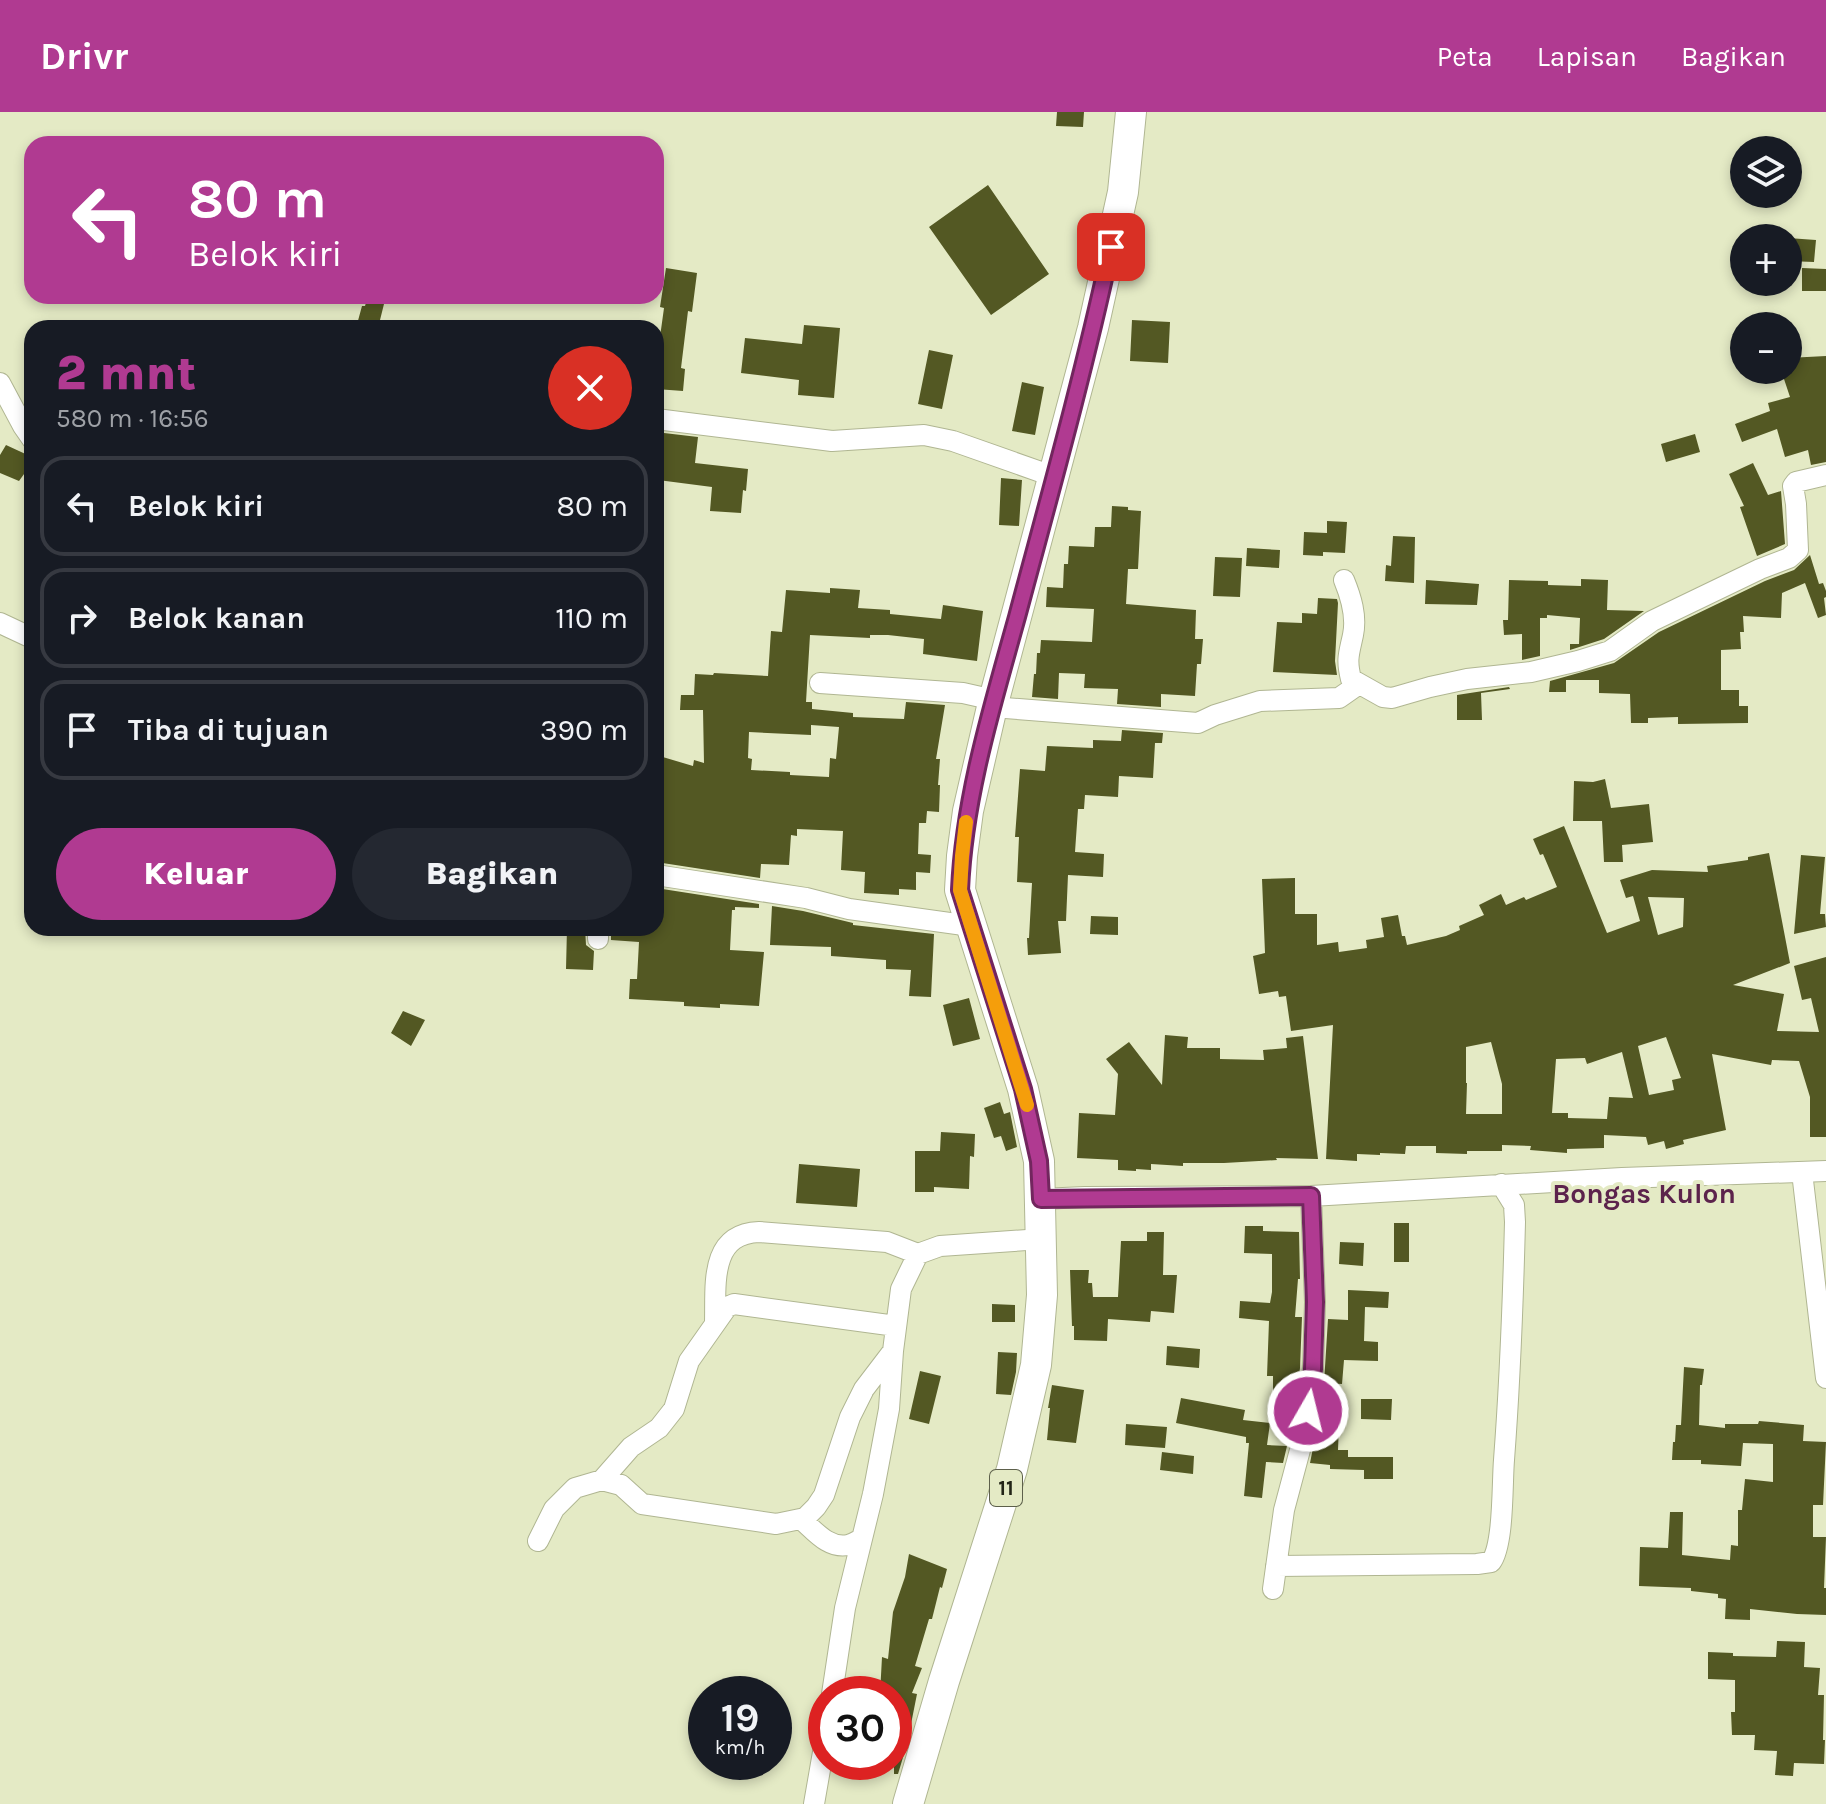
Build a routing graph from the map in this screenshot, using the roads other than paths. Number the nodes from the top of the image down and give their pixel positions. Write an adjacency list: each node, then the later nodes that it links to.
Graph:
1 (1131, 112): 6 (highway, 11)
2 (0, 383): 4 (street)
3 (664, 420): 6 (street)
4 (24, 427)
5 (1826, 475): 11 (street)
6 (1055, 477): 12 (highway, 11)
7 (1344, 580): 11 (street)
8 (0, 623): 9 (street)
9 (24, 634)
10 (820, 683): 12 (street)
11 (1359, 684): 12 (street)
12 (993, 704): 14 (highway, 11)
13 (664, 876): 14 (street)
14 (971, 926): 19 (highway, 11)
15 (1826, 1171): 16 (street)
16 (1802, 1172): 17 (street); 25 (street)
17 (1501, 1184): 18 (street); 30 (street)
18 (1311, 1196): 19 (street); 30 (street)
19 (1041, 1199): 20 (highway, 11)
20 (1042, 1239): 21 (street); 35 (highway, 11)
21 (918, 1254): 22 (street); 23 (street)
22 (715, 1322): 23 (street); 26 (street)
23 (896, 1326): 24 (street)
24 (893, 1351): 27 (street); 28 (street)
25 (1826, 1378)
26 (602, 1480): 27 (street); 29 (street)
27 (801, 1519): 28 (street)
28 (861, 1539): 32 (street)
29 (538, 1541)
30 (1276, 1566): 31 (street)
31 (1273, 1589)
32 (835, 1676)
33 (818, 1780): 34 (street)
34 (814, 1804)
35 (908, 1804)

